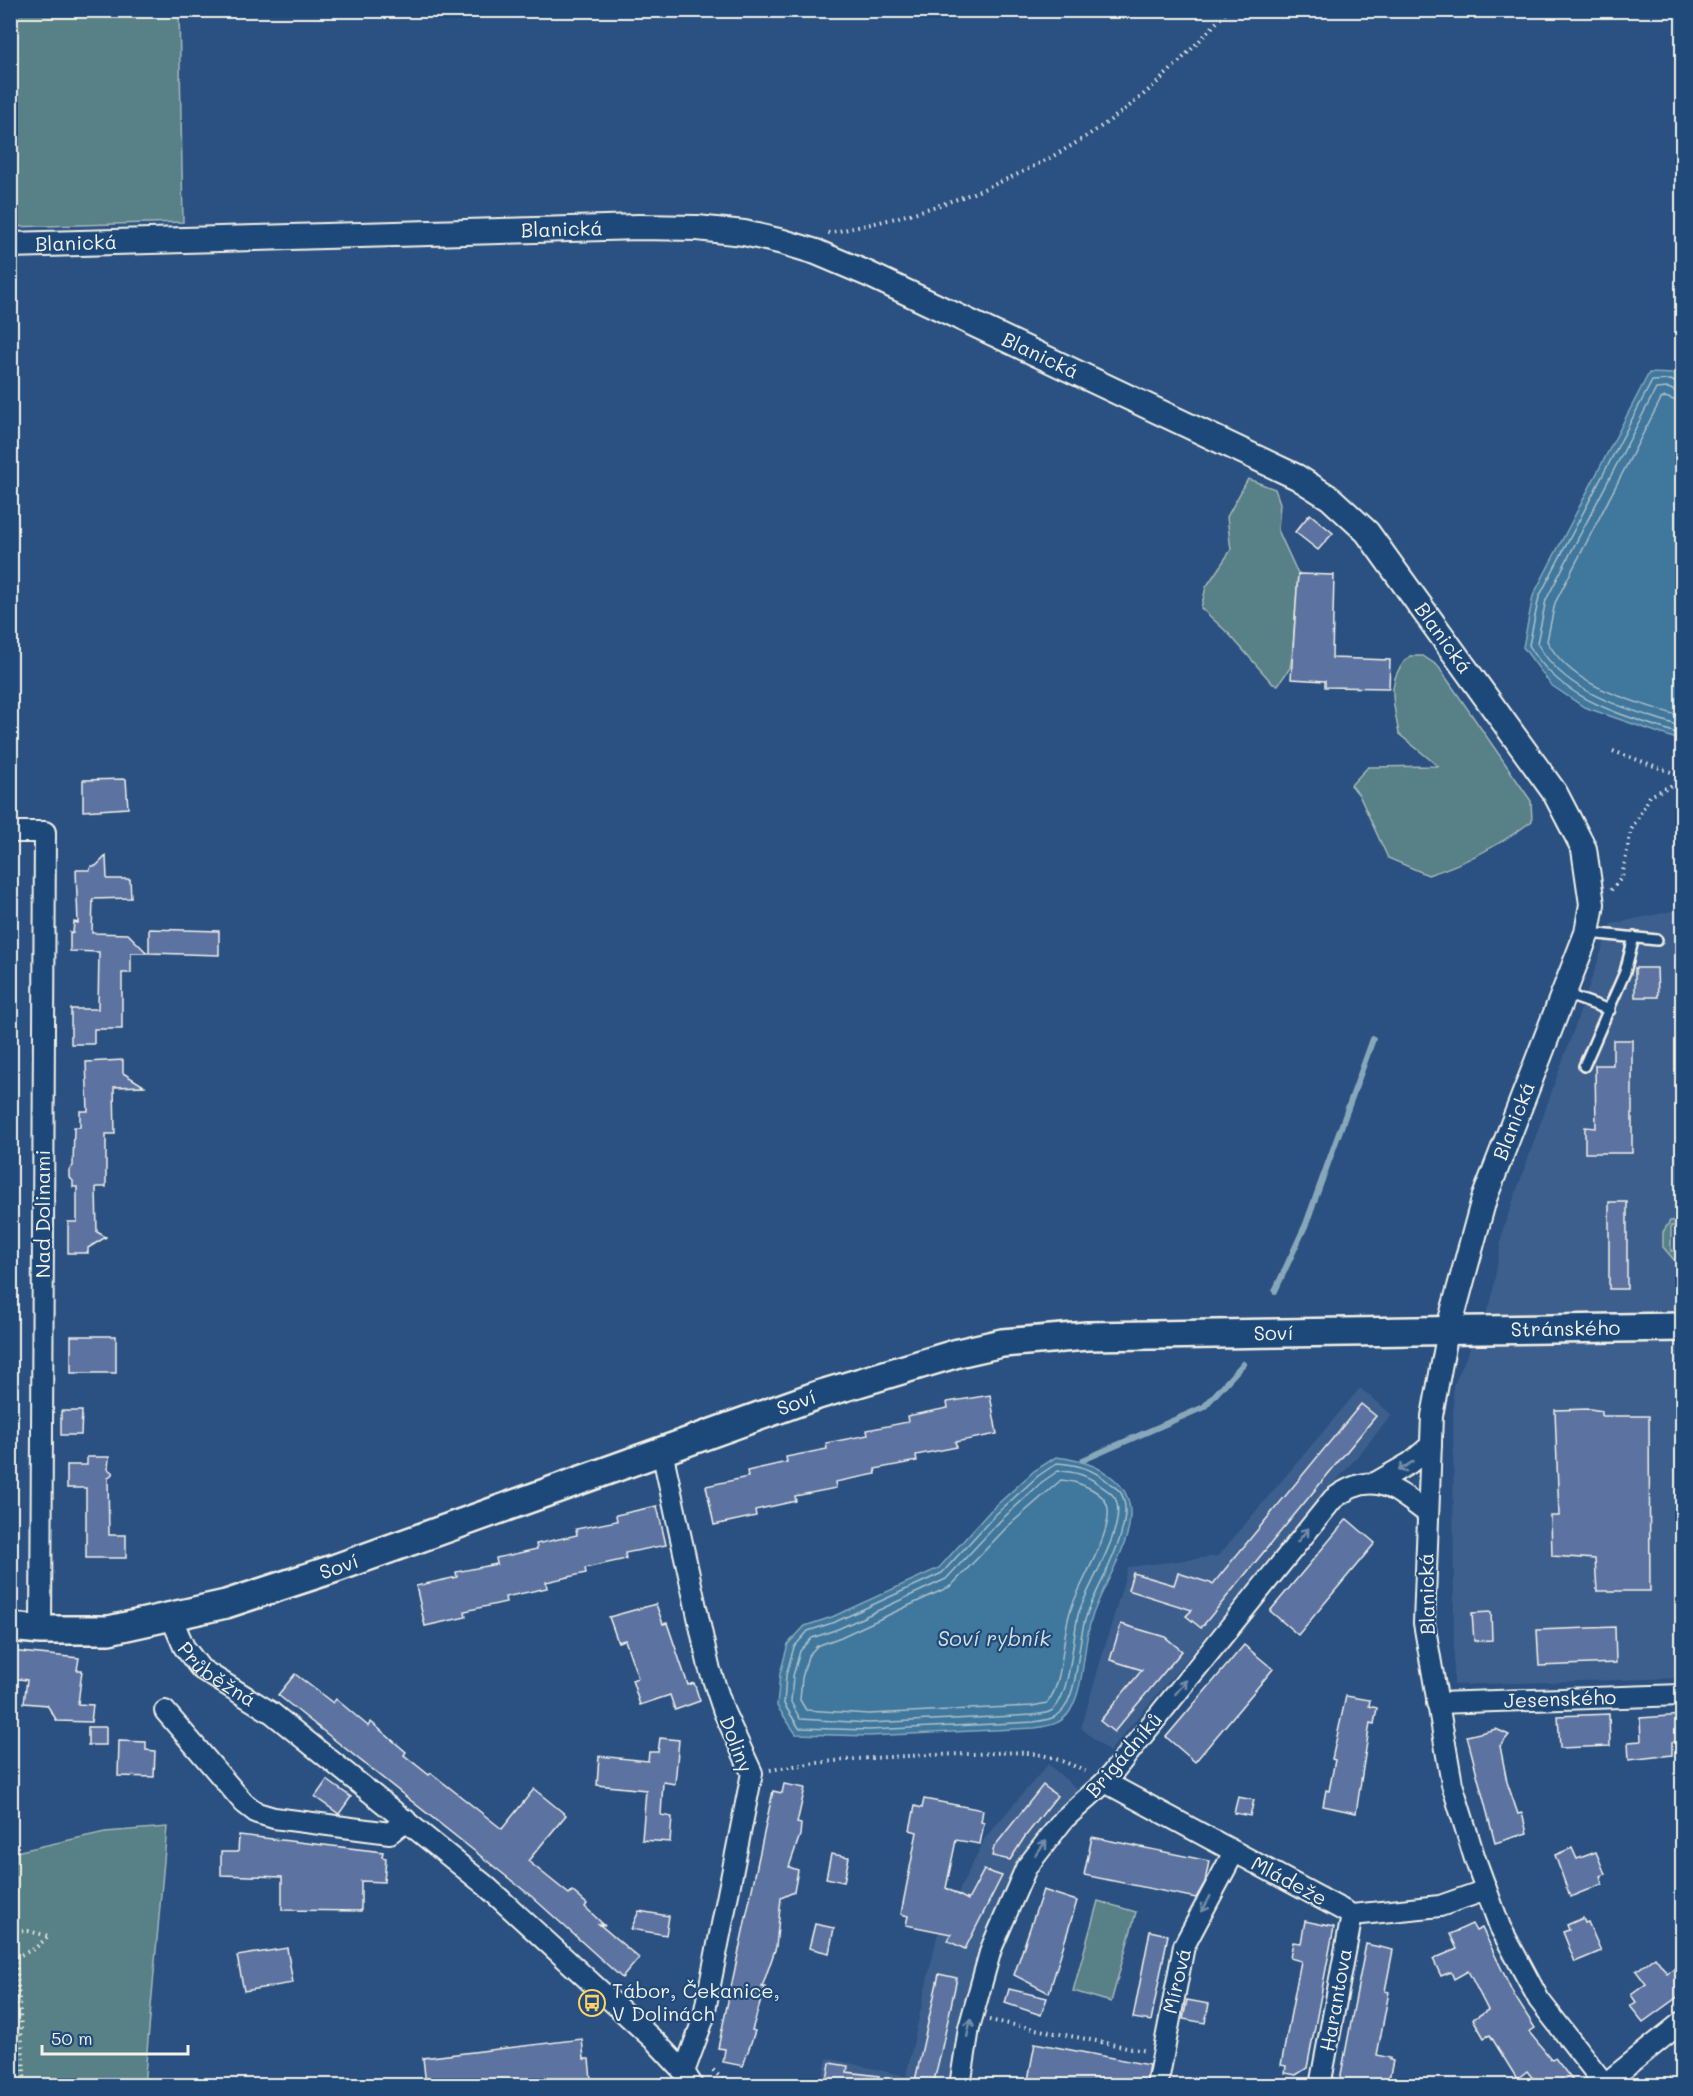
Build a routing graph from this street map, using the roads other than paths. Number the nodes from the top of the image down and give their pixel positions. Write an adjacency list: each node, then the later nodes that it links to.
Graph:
1 (10, 245): 3 (street, Blanická)
2 (10, 832): 17 (street, Nad Dolinami)
3 (1588, 923): 4 (lane); 6 (street, Blanická)
4 (1634, 937): 5 (lane); 7 (lane)
5 (1657, 940)
6 (1565, 994): 7 (lane); 10 (street, Blanická)
7 (1610, 1010): 8 (lane)
8 (1584, 1066)
9 (1683, 1327): 10 (main road, Stránského)
10 (1448, 1331): 11 (street, Blanická); 12 (main road, Soví)
11 (1431, 1445): 13 (street, Brigádníků, one-way to 13); 14 (street, Blanická)
12 (662, 1451): 15 (main road, Soví); 27 (street, Doliny)
13 (1377, 1482): 14 (street); 21 (street, Brigádníků, one-way to 13)
14 (1428, 1513): 19 (street, Blanická)
15 (171, 1617): 17 (main road, Průběžná); 22 (street, Průběžná)
16 (10, 1627): 17 (main road, Průběžná)
17 (41, 1630)
18 (1683, 1695): 19 (street, Jesenského)
19 (1437, 1703): 24 (street, Blanická)
20 (165, 1712): 22 (street)
21 (1105, 1782): 23 (street, Mládeže); 28 (street, Brigádníků, one-way to 21)
22 (406, 1820): 27 (street, Průběžná)
23 (1234, 1852): 25 (street, Mládeže); 29 (street, Mírová, one-way to 29)
24 (1486, 1890): 25 (street); 31 (street, Blanická)
25 (1352, 1915): 30 (street, Harantova)
26 (1683, 2022): 31 (street)
27 (689, 2079)
28 (960, 2085)
29 (1157, 2085)
30 (1320, 2085)
31 (1605, 2085)

